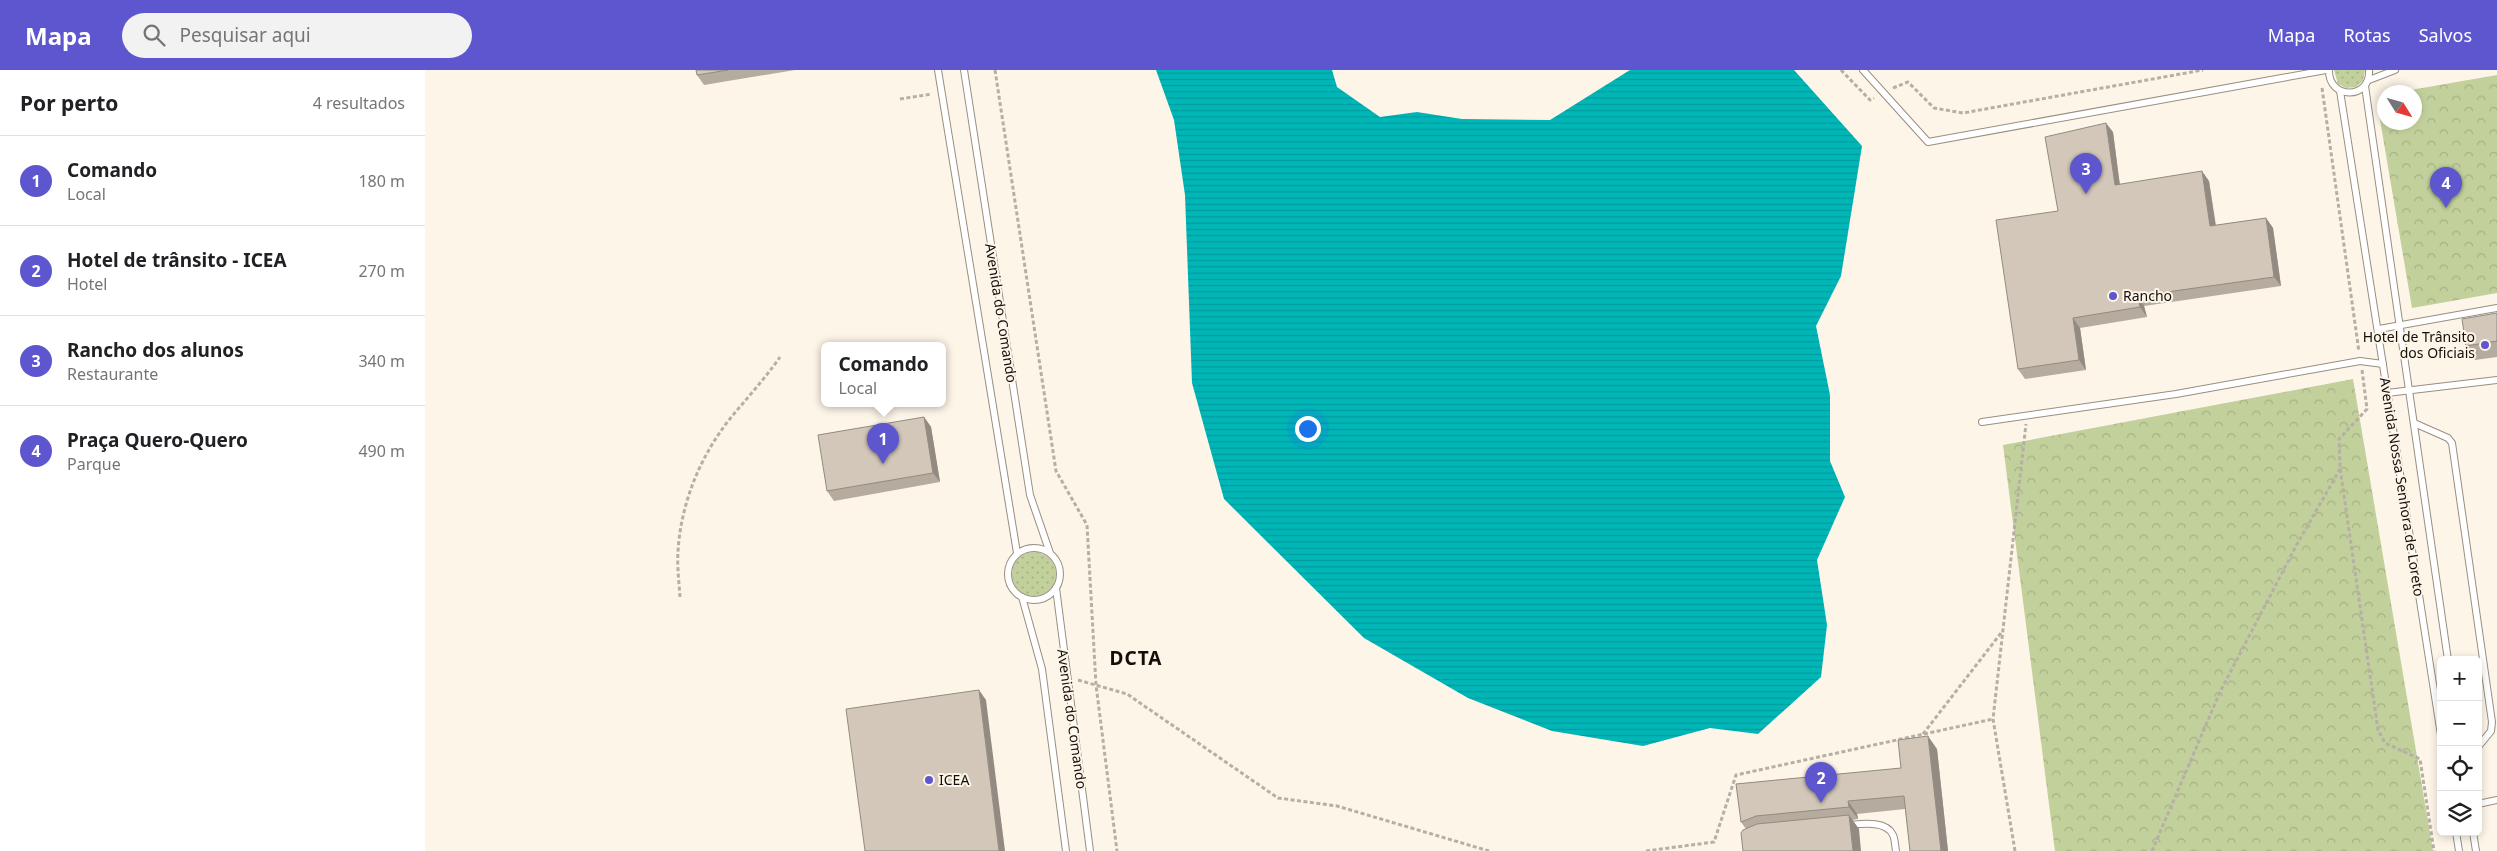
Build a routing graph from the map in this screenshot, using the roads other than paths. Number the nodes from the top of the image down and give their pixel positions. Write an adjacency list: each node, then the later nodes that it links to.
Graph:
1 (938, 70): 19 (lane, Avenida do Comando)
2 (964, 70): 20 (lane, Avenida do Comando)
3 (1863, 70): 4 (lane)
4 (2325, 70): 9 (lane, Avenida Nossa Senhora de Loreto)
5 (2369, 70): 7 (lane)
6 (2395, 70): 7 (lane)
7 (2369, 80): 8 (lane)
8 (2365, 86): 9 (lane); 11 (lane, Avenida Nossa Senhora de Loreto)
9 (2340, 92): 12 (lane, Avenida Nossa Senhora de Loreto)
10 (2497, 308): 11 (lane)
11 (2400, 326): 12 (lane); 15 (lane, Avenida Nossa Senhora de Loreto)
12 (2379, 329): 13 (lane, Avenida Nossa Senhora de Loreto)
13 (2383, 364): 16 (lane, Avenida Nossa Senhora de Loreto); 17 (lane)
14 (2497, 380): 15 (lane)
15 (2410, 390): 16 (lane); 18 (lane, Avenida Nossa Senhora de Loreto)
16 (2387, 393): 24 (lane, Avenida Nossa Senhora de Loreto)
17 (1982, 422)
18 (2414, 423): 23 (lane, Avenida Nossa Senhora de Loreto); 25 (lane)
19 (1017, 553): 20 (lane); 22 (lane)
20 (1050, 553): 21 (lane)
21 (1056, 588): 22 (lane); 32 (lane, Avenida do Comando)
22 (1022, 597): 31 (lane, Avenida do Comando)
23 (2447, 656)
24 (2437, 710)
25 (2479, 746)
26 (2497, 800): 27 (lane)
27 (2482, 803)
28 (1841, 826): 33 (lane)
29 (2457, 836): 34 (lane)
30 (2474, 836): 35 (lane)
31 (1066, 851)
32 (1090, 851)
33 (1896, 851)
34 (2459, 851)
35 (2476, 851)

